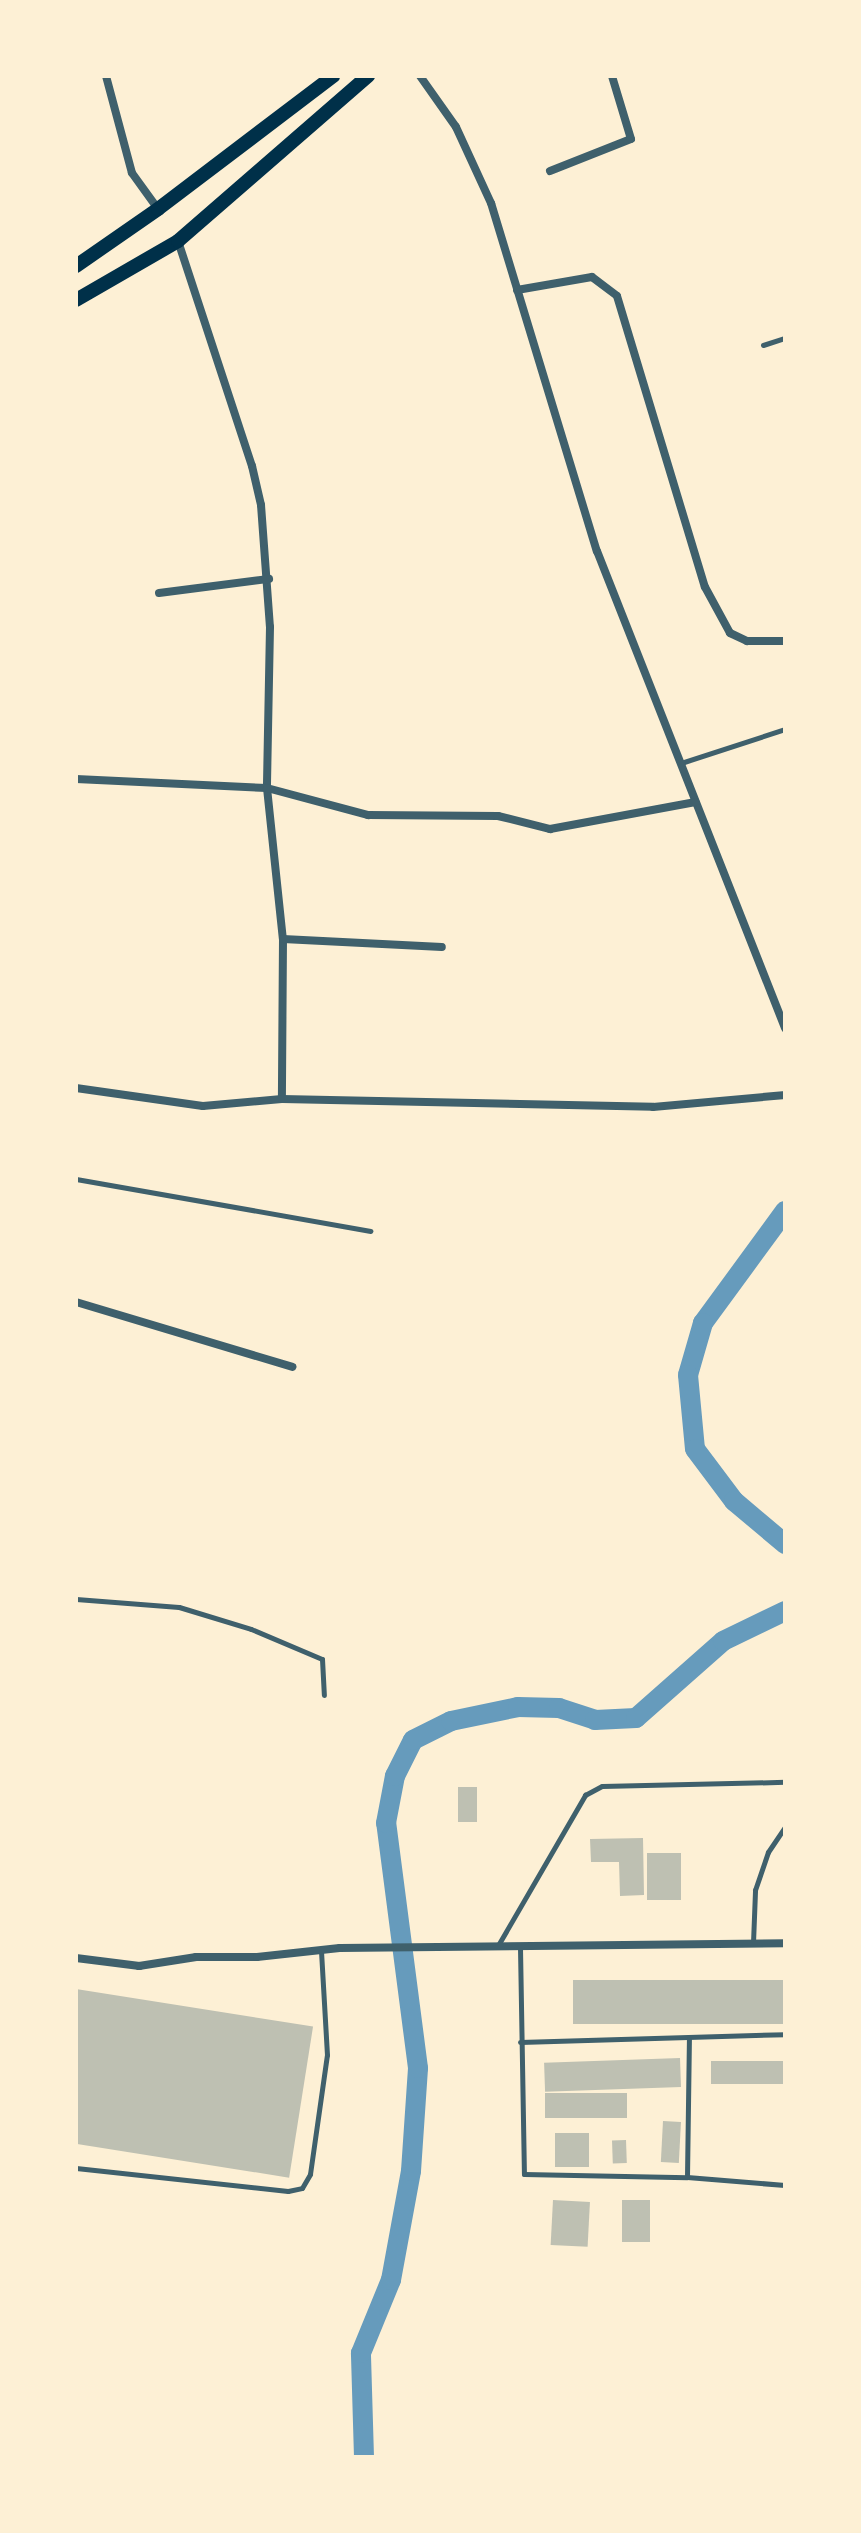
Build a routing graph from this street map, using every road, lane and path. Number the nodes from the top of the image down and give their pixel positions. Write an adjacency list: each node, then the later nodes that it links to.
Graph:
1 (106, 76): 7 (street)
2 (333, 76): 7 (main road)
3 (368, 76): 8 (main road)
4 (420, 76): 10 (street)
5 (612, 76): 6 (street)
6 (550, 171)
7 (158, 209): 9 (main road)
8 (178, 241): 11 (main road); 14 (street)
9 (76, 266)
10 (517, 290): 16 (street); 18 (street)
11 (76, 300)
12 (785, 338): 13 (lane)
13 (763, 345)
14 (269, 579): 15 (street); 20 (street)
15 (159, 593)
16 (785, 641)
17 (785, 729): 18 (lane)
18 (680, 763): 21 (street)
19 (76, 779): 20 (street)
20 (267, 788): 21 (street); 22 (street)
21 (696, 802): 24 (street)
22 (283, 939): 23 (street); 27 (street)
23 (442, 947)
24 (785, 1028)
25 (76, 1088): 27 (street)
26 (785, 1095): 27 (street)
27 (282, 1099)
28 (76, 1179): 29 (lane)
29 (370, 1231)
30 (76, 1302): 31 (street)
31 (292, 1367)
32 (76, 1599): 33 (lane)
33 (324, 1695)
34 (785, 1782): 38 (lane)
35 (785, 1827): 36 (lane)
36 (753, 1943): 37 (street); 39 (street)
37 (785, 1943)
38 (496, 1948): 39 (street); 40 (street)
39 (520, 1948): 44 (lane)
40 (321, 1950): 41 (street); 45 (lane)
41 (76, 1958)
42 (785, 2034): 43 (lane)
43 (689, 2039): 44 (lane); 46 (lane)
44 (520, 2042): 46 (lane)
45 (76, 2168)
46 (687, 2177): 47 (lane)
47 (785, 2185)

